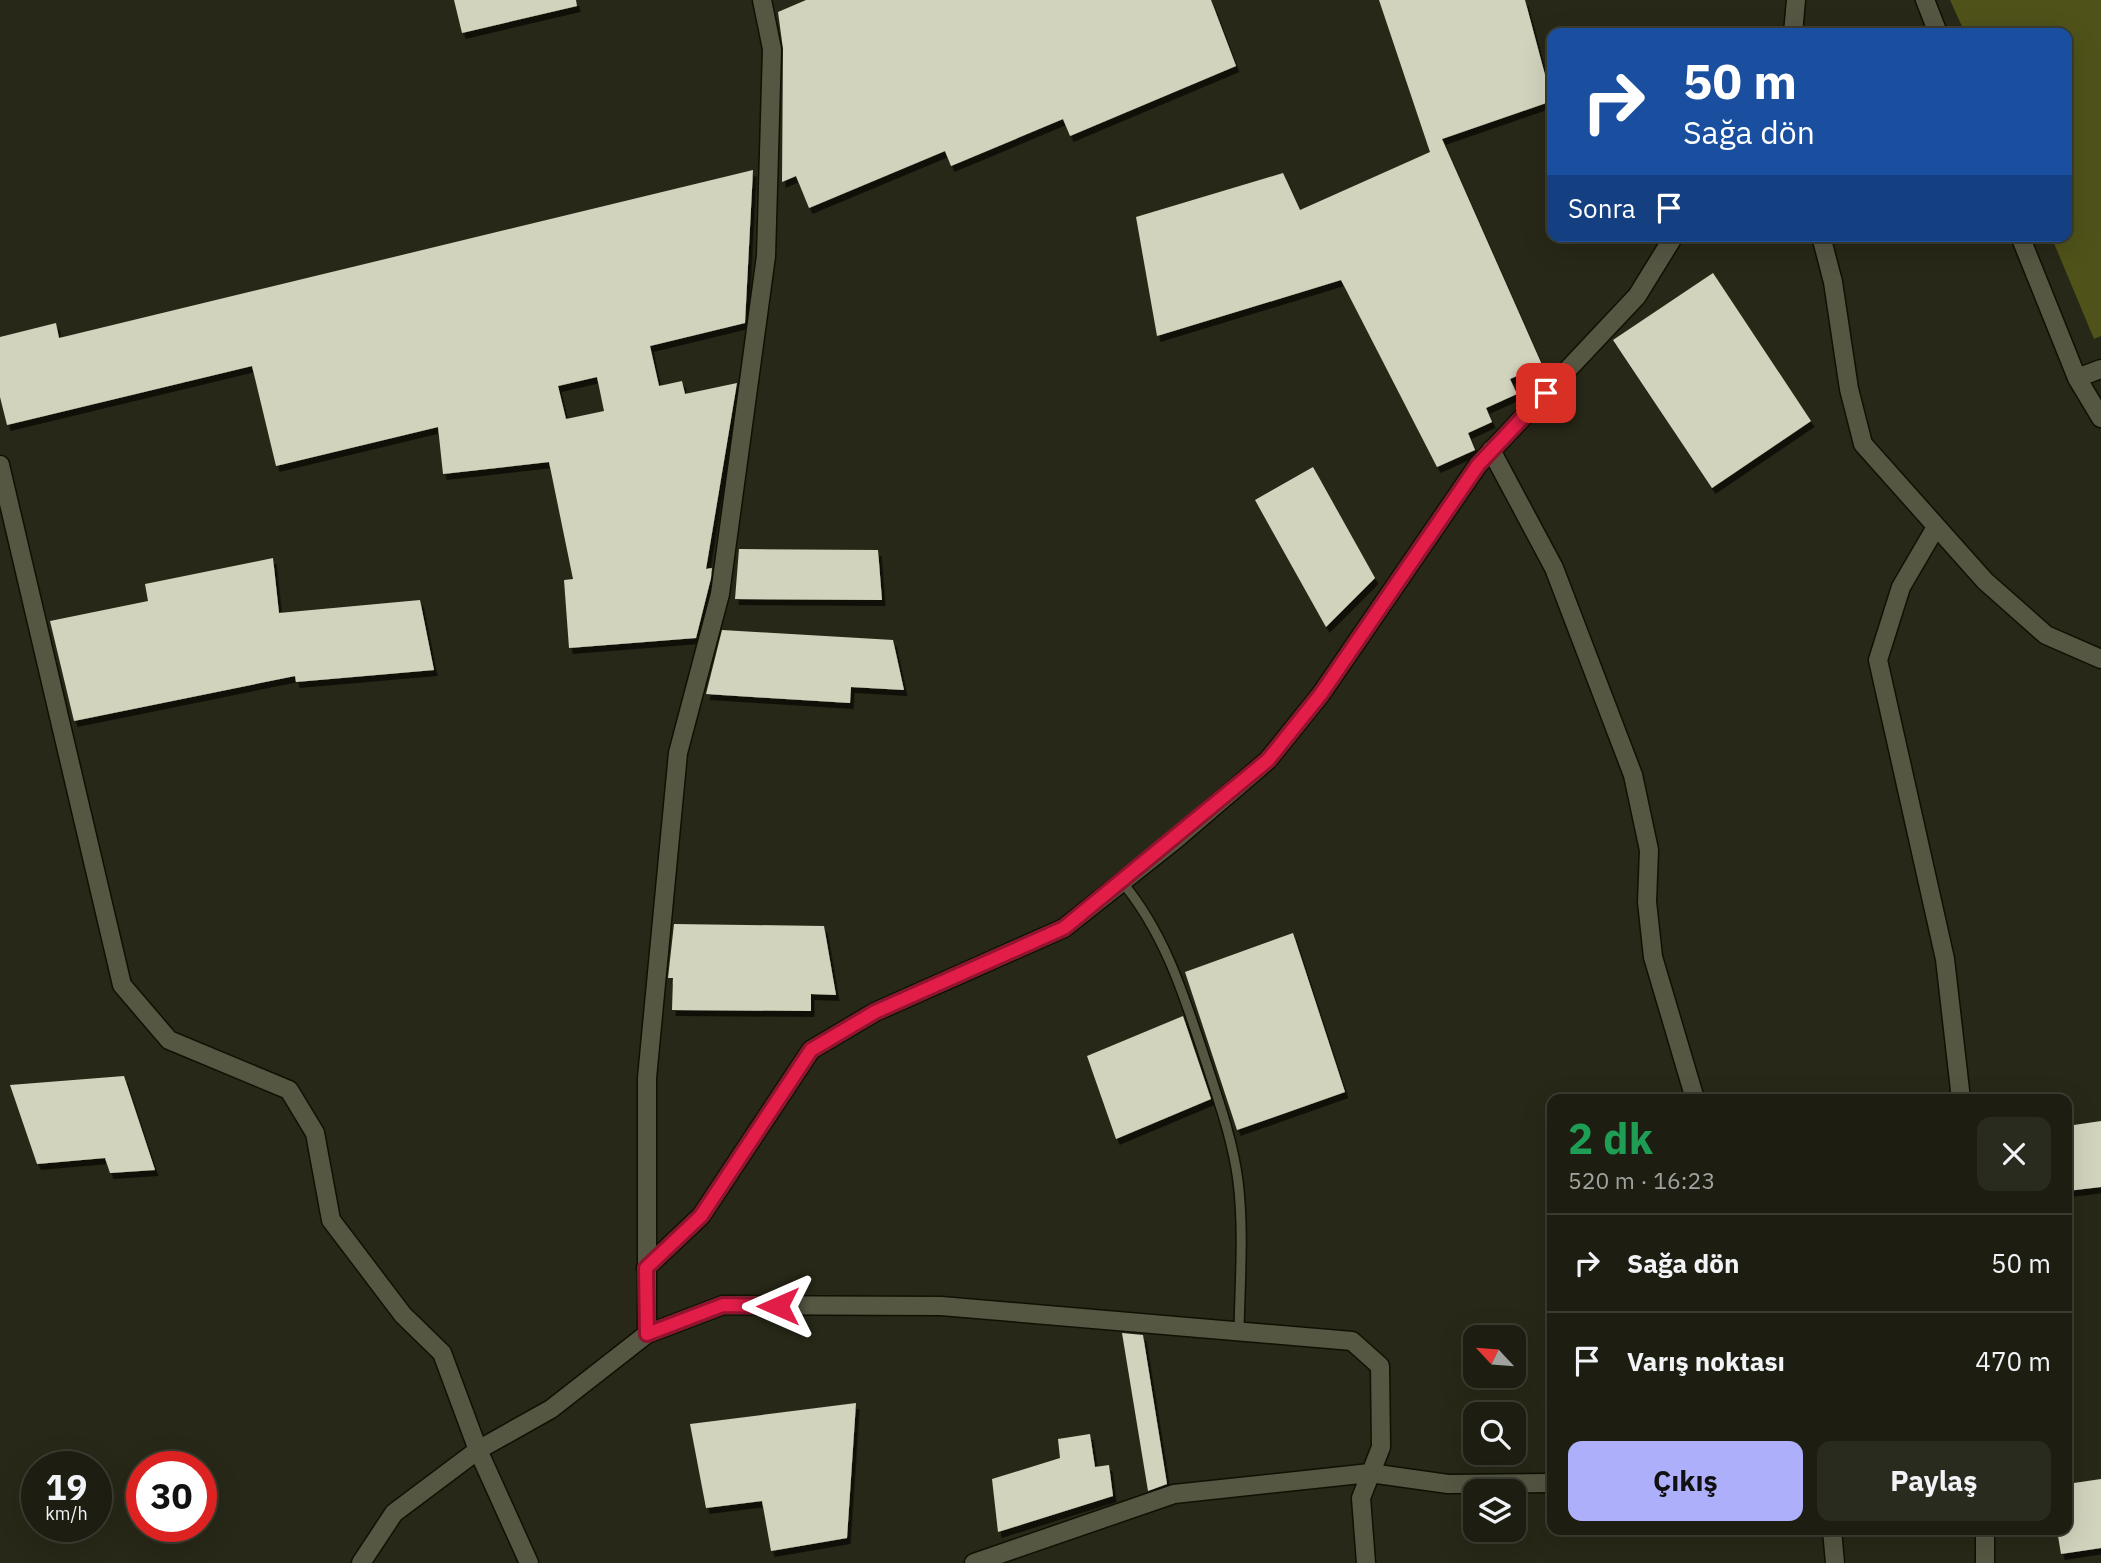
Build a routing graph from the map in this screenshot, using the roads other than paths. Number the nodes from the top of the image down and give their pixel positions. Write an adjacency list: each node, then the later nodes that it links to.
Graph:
1 (762, 0): 19 (street)
2 (1796, 0): 4 (street)
3 (1925, 0): 5 (street)
4 (1793, 28)
5 (1936, 28)
6 (1670, 242): 12 (street)
7 (1823, 242): 14 (street)
8 (2022, 242): 10 (street)
9 (2101, 369): 10 (street)
10 (2077, 378): 11 (street)
11 (2101, 418)
12 (1491, 450): 16 (street); 17 (street)
13 (0, 465): 22 (street)
14 (1936, 527): 15 (street); 18 (street)
15 (2101, 659)
16 (1122, 882): 19 (street); 20 (lane)
17 (1694, 1094)
18 (1960, 1094)
19 (646, 1268): 21 (street)
20 (1239, 1330): 21 (street); 23 (street)
21 (647, 1334): 22 (street)
22 (478, 1451): 27 (street); 28 (street)
23 (1370, 1473): 24 (street); 29 (street); 30 (street)
24 (1547, 1483)
25 (1832, 1535): 31 (street)
26 (1985, 1535): 32 (street)
27 (362, 1563)
28 (529, 1563)
29 (974, 1563)
30 (1366, 1563)
31 (1835, 1563)
32 (1985, 1563)

